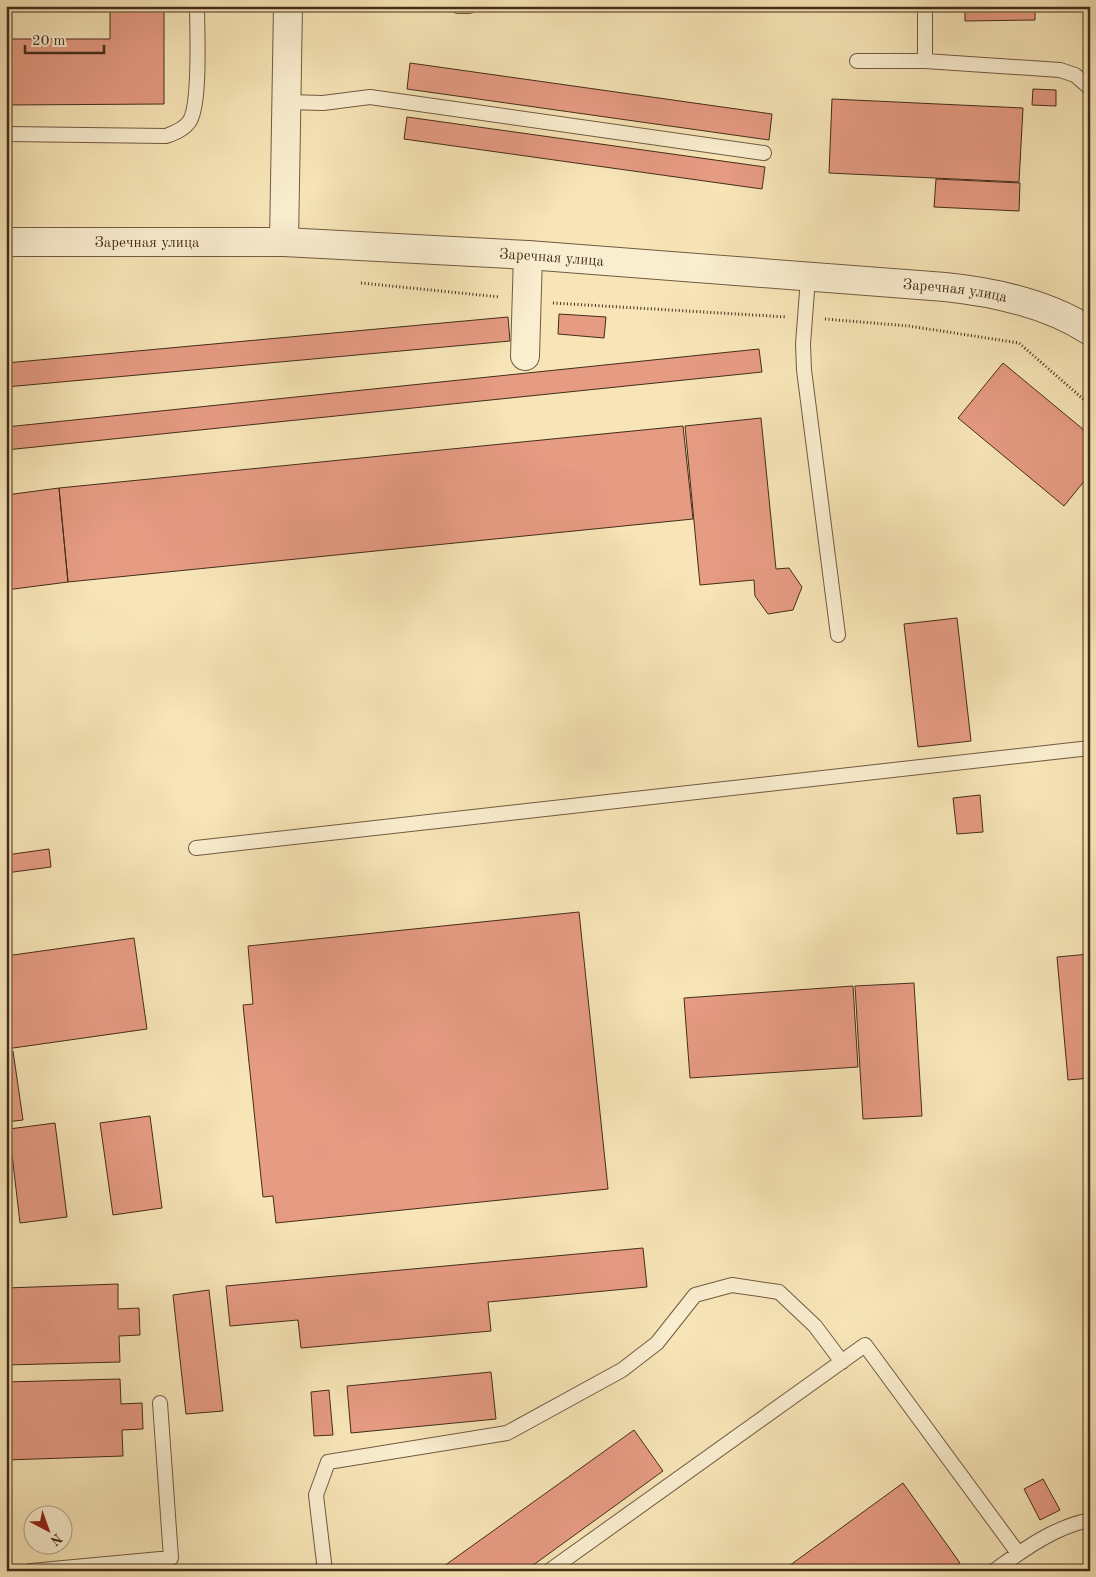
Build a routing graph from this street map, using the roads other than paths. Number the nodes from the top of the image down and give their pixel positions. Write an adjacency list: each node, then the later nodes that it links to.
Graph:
1 (197, 6): 10 (lane)
2 (288, 6): 9 (street)
3 (458, 6): 4 (lane)
4 (468, 6)
5 (926, 6): 7 (lane)
6 (857, 61): 7 (lane)
7 (925, 61): 8 (lane)
8 (1090, 88)
9 (287, 102): 11 (lane); 13 (street)
10 (6, 134)
11 (764, 153)
12 (6, 242): 13 (street, Заречная улица)
13 (284, 242): 14 (street, Заречная улица)
14 (528, 255): 15 (street, Заречная улица); 17 (street)
15 (808, 278): 16 (street, Заречная улица); 18 (lane)
16 (1090, 331)
17 (525, 356)
18 (838, 634)
19 (1090, 748): 20 (lane)
20 (196, 848)
21 (842, 1362): 24 (lane); 26 (lane); 27 (lane)
22 (160, 1403): 25 (lane)
23 (1090, 1520): 24 (lane)
24 (1018, 1554): 28 (lane)
25 (32, 1571)
26 (325, 1571)
27 (549, 1571)
28 (994, 1571)

